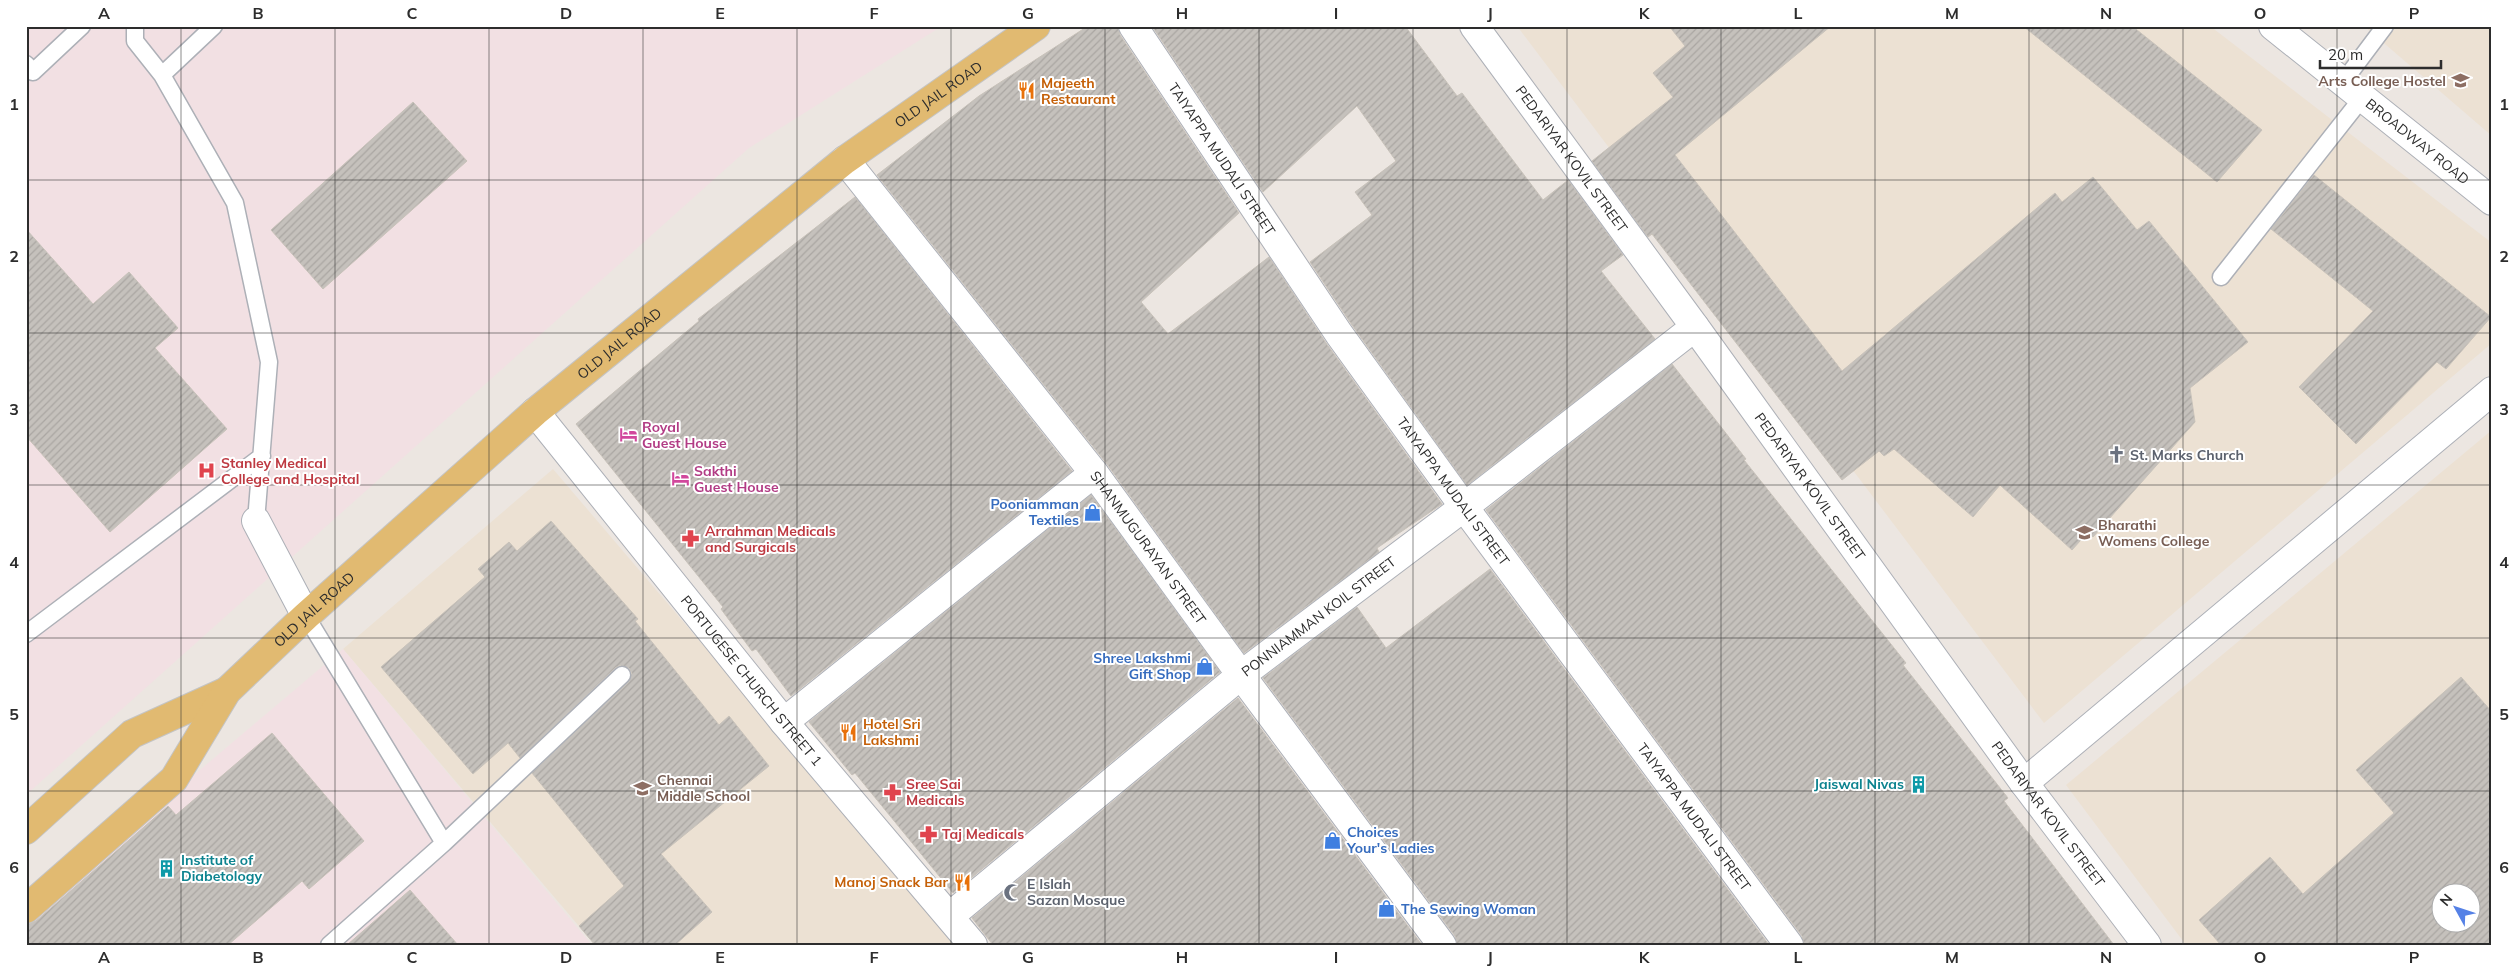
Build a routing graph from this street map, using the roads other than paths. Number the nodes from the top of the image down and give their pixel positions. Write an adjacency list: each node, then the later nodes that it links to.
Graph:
1 (82, 26): 9 (lane)
2 (135, 26): 10 (lane)
3 (214, 26): 10 (lane)
4 (1036, 26): 12 (main road, OLD JAIL ROAD)
5 (1133, 26): 20 (street, TAIYAPPA MUDALI STREET)
6 (1474, 26): 15 (street, PEDARIYAR KOVIL STREET)
7 (2273, 26): 11 (street, BROADWAY ROAD)
8 (2385, 26): 11 (lane)
9 (26, 64)
10 (162, 75): 18 (lane)
11 (2353, 90): 13 (street, BROADWAY ROAD); 14 (lane)
12 (845, 160): 17 (main road, OLD JAIL ROAD); 19 (street, SHANMUGURAYAN STREET)
13 (2492, 201)
14 (2221, 277)
15 (1695, 327): 20 (street, PONNIAMMAN KOIL STREET); 28 (street, PEDARIYAR KOVIL STREET)
16 (2492, 391): 28 (street)
17 (535, 412): 22 (main road, OLD JAIL ROAD); 27 (street, PORTUGESE CHURCH STREET 1)
18 (262, 456): 21 (lane); 23 (lane)
19 (1094, 473): 25 (street, SHANMUGURAYAN STREET); 27 (street)
20 (1464, 507): 25 (street, PONNIAMMAN KOIL STREET); 36 (street, TAIYAPPA MUDALI STREET)
21 (256, 521): 22 (street)
22 (306, 616): 26 (main road, OLD JAIL ROAD); 30 (lane)
23 (26, 634)
24 (622, 675): 30 (lane)
25 (1240, 676): 32 (street, PONNIAMMAN KOIL STREET); 35 (street, SHANMUGURAYAN STREET)
26 (227, 691): 29 (main road, OLD JAIL ROAD); 31 (main road, OLD JAIL ROAD)
27 (784, 722): 32 (street, PORTUGESE CHURCH STREET 1)
28 (2024, 783): 37 (street, PEDARIYAR KOVIL STREET)
29 (26, 830)
30 (444, 843): 33 (lane)
31 (26, 909)
32 (950, 916): 34 (street, PORTUGESE CHURCH STREET 1)
33 (329, 945)
34 (973, 945)
35 (1442, 945)
36 (1789, 945)
37 (2147, 945)

